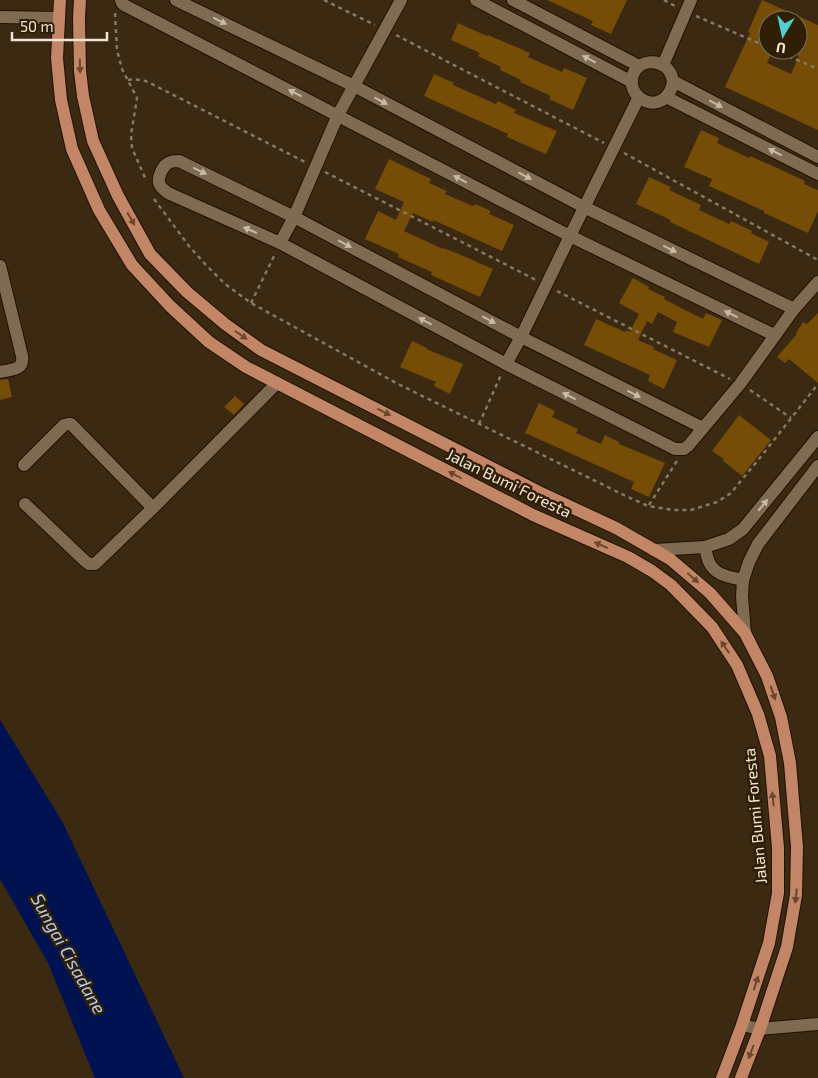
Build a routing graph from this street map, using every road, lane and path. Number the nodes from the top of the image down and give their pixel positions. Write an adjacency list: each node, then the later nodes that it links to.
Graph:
1 (60, 0): 12 (main road, Jalan Bumi Foresta)
2 (80, 0): 56 (main road, Jalan Bumi Foresta, one-way to 56)
3 (176, 0): 22 (street, one-way to 22)
4 (324, 0): 13 (path)
5 (401, 0): 13 (street)
6 (476, 0): 21 (street, one-way to 6)
7 (513, 0): 17 (street)
8 (664, 0): 10 (path)
9 (118, 4): 19 (path); 25 (street, one-way to 9)
10 (688, 6): 14 (path); 16 (street)
11 (0, 17): 12 (street)
12 (59, 18): 46 (main road, Jalan Bumi Foresta)
13 (385, 30): 22 (street); 26 (path)
14 (758, 42)
15 (797, 60): 18 (path)
16 (663, 65): 17 (street); 20 (street)
17 (639, 66): 21 (street)
18 (818, 69)
19 (128, 80): 28 (path); 30 (path)
20 (673, 81): 24 (street); 27 (street, one-way to 27)
21 (632, 82): 23 (street)
22 (354, 86): 25 (street); 32 (street, one-way to 32)
23 (639, 97): 24 (street); 26 (street)
24 (666, 97): 29 (street, one-way to 24)
25 (338, 115): 28 (street); 34 (street, one-way to 25)
26 (614, 148): 32 (street); 36 (path)
27 (818, 157)
28 (316, 167): 33 (street)
29 (818, 174)
30 (147, 183)
31 (155, 199): 40 (path)
32 (584, 208): 34 (street); 41 (street, one-way to 41)
33 (294, 217): 35 (street); 35 (street, one-way to 33); 43 (street, one-way to 43)
34 (570, 236): 42 (street, one-way to 34); 43 (street)
35 (280, 243): 40 (path); 44 (street, one-way to 35)
36 (818, 260)
37 (0, 266): 39 (street)
38 (818, 282): 41 (street)
39 (4, 302): 45 (street)
40 (251, 303): 48 (path)
41 (794, 310): 42 (street)
42 (774, 335): 49 (street)
43 (521, 337): 44 (street); 49 (street, one-way to 49)
44 (506, 364): 48 (path); 51 (street, one-way to 44)
45 (0, 372)
46 (277, 383): 59 (street); 60 (main road, Jalan Bumi Foresta, one-way to 46)
47 (818, 384): 58 (path)
48 (479, 424): 58 (path)
49 (703, 428): 51 (street)
50 (818, 437): 54 (street)
51 (684, 449): 58 (path)
52 (24, 466): 59 (street)
53 (818, 466): 55 (street)
54 (789, 473): 55 (street); 61 (street, one-way to 54)
55 (804, 485): 63 (street)
56 (543, 494): 60 (main road); 62 (main road, Jalan Bumi Foresta)
57 (25, 504): 59 (street)
58 (648, 506)
59 (153, 508)
60 (533, 515): 66 (main road, Jalan Bumi Foresta, one-way to 60)
61 (705, 546): 62 (street); 63 (street)
62 (654, 550): 64 (main road, Jalan Bumi Foresta, one-way to 64)
63 (744, 580): 64 (street)
64 (745, 633): 65 (main road, Jalan Bumi Foresta, one-way to 65)
65 (797, 847): 66 (main road); 69 (main road, Jalan Bumi Foresta, one-way to 69)
66 (778, 848): 68 (main road, Jalan Bumi Foresta, one-way to 66)
67 (818, 1024): 69 (street)
68 (742, 1025): 69 (street); 70 (main road, Jalan Bumi Foresta)
69 (760, 1029): 71 (main road, Jalan Bumi Foresta, one-way to 71)
70 (722, 1078)
71 (741, 1078)

